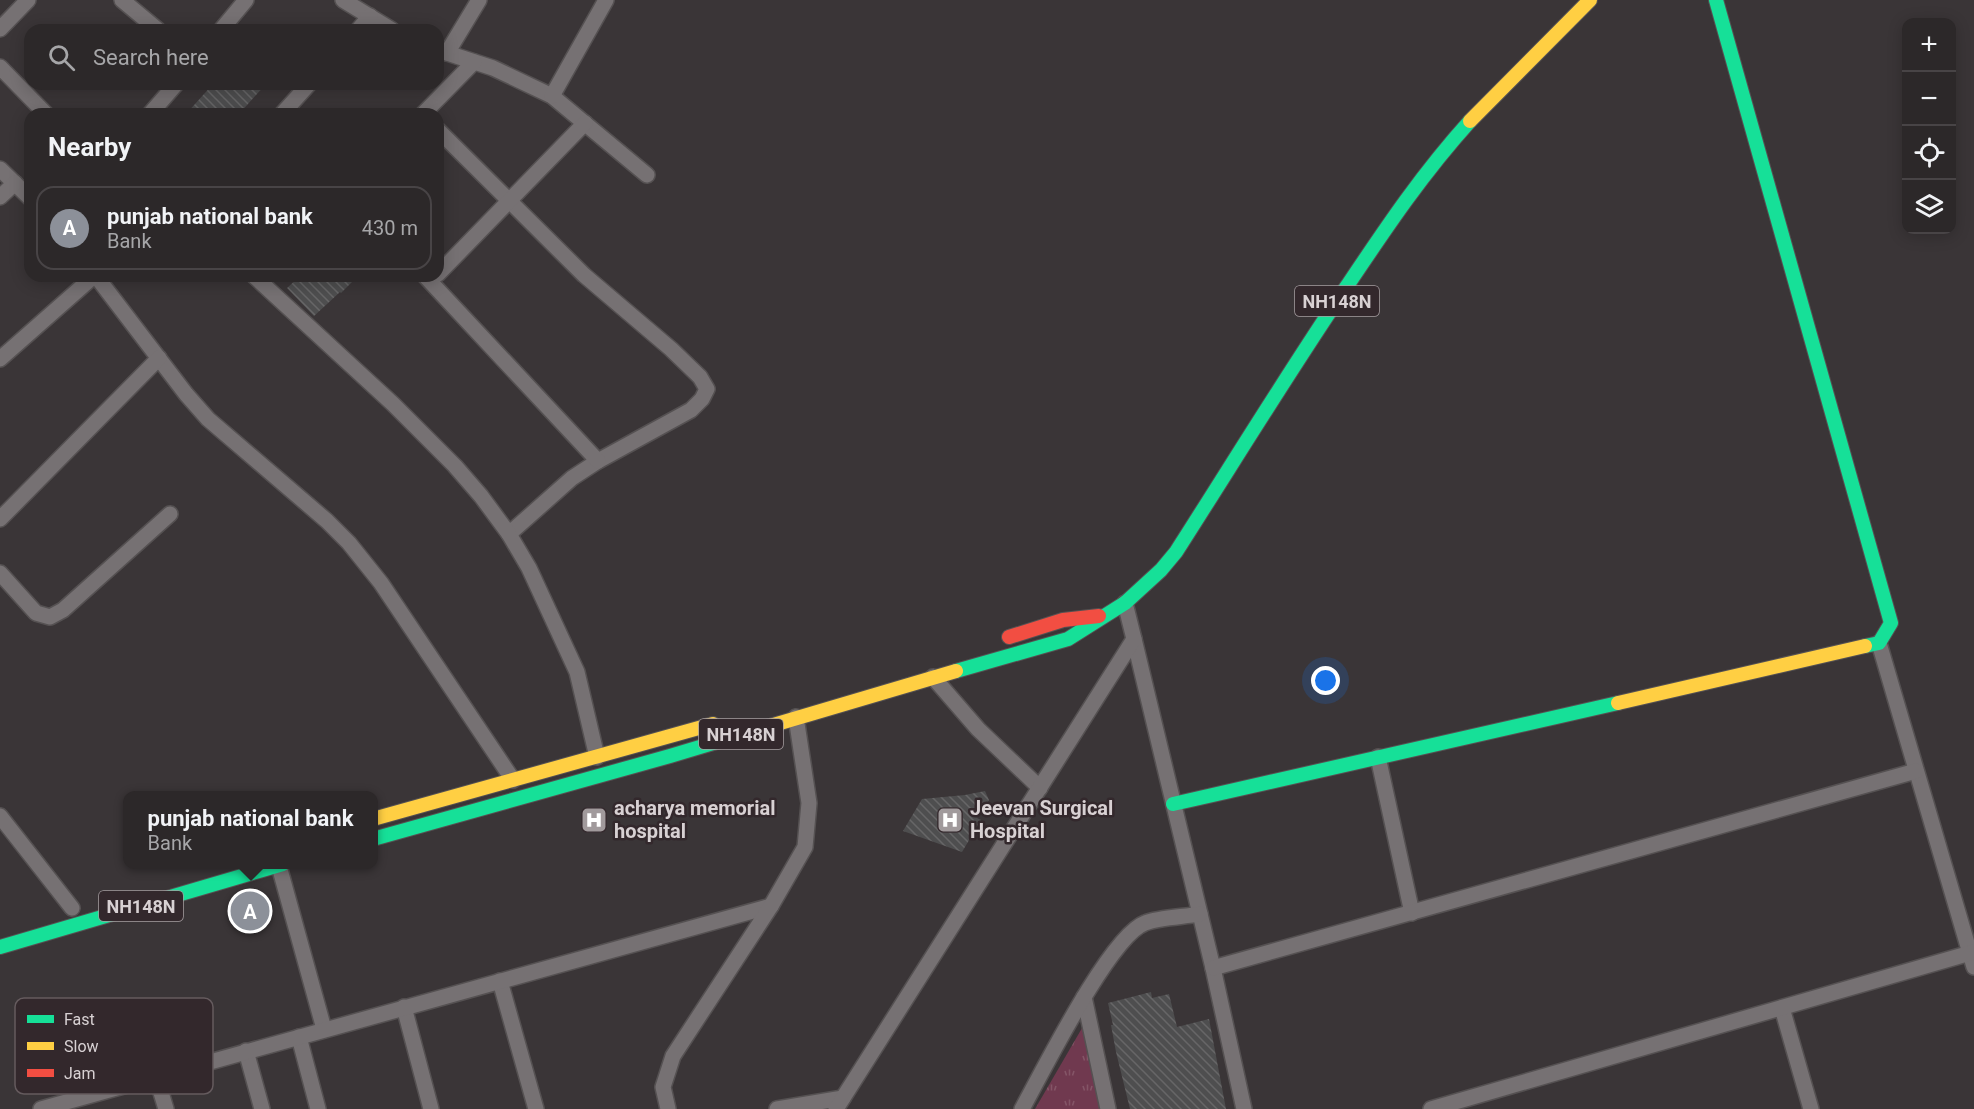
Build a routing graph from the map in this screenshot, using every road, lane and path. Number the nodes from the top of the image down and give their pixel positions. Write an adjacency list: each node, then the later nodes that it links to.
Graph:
1 (28, 0): 14 (street)
2 (122, 0): 10 (street)
3 (246, 0): 11 (street)
4 (343, 0): 9 (street)
5 (479, 0): 15 (street)
6 (606, 0): 21 (street)
7 (1590, 0): 46 (main road, NH148N)
8 (1716, 0): 50 (main road)
9 (370, 16): 12 (street); 13 (street)
10 (151, 24)
11 (226, 24)
12 (363, 24)
13 (383, 24)
14 (0, 29)
15 (444, 48)
16 (444, 52): 17 (street)
17 (474, 62): 21 (street); 25 (street)
18 (0, 67): 22 (street)
19 (171, 90): 23 (street)
20 (304, 90): 24 (street)
21 (552, 96): 26 (street)
22 (40, 108)
23 (155, 108)
24 (287, 108)
25 (429, 108)
26 (585, 123): 29 (street); 33 (street)
27 (444, 136): 33 (street)
28 (0, 169): 30 (street)
29 (647, 174)
30 (15, 183): 31 (street); 32 (street)
31 (24, 192)
32 (0, 197)
33 (509, 202): 34 (street); 41 (street)
34 (444, 265)
35 (88, 282): 40 (street)
36 (100, 282): 39 (street)
37 (264, 282): 44 (street)
38 (437, 282): 41 (street)
39 (159, 358): 43 (street); 57 (street)
40 (0, 359)
41 (598, 461): 44 (street)
42 (170, 514): 45 (street)
43 (0, 519)
44 (508, 534): 54 (street)
45 (1, 577)
46 (1125, 603): 47 (main road, NH148N); 48 (street)
47 (1104, 615): 49 (main road, NH148N); 51 (main road, NH148N)
48 (1134, 639): 58 (street); 59 (street)
49 (999, 640)
50 (1879, 643): 55 (main road); 56 (street)
51 (933, 677): 52 (main road, NH148N); 58 (street)
52 (796, 717): 62 (main road, NH148N); 65 (street)
53 (722, 722): 54 (main road, NH148N)
54 (597, 757): 57 (main road, NH148N)
55 (1378, 757): 59 (main road); 67 (street)
56 (1916, 771): 67 (street); 70 (street)
57 (513, 780): 61 (main road, NH148N)
58 (1040, 788): 82 (street)
59 (1173, 804): 68 (street)
60 (0, 816): 66 (street)
61 (378, 818)
62 (378, 838)
63 (267, 869): 69 (main road, NH148N)
64 (282, 869): 76 (street)
65 (771, 906): 72 (street); 90 (street)
66 (72, 908)
67 (1412, 913): 71 (street)
68 (1200, 914): 71 (street); 73 (street)
69 (0, 947)
70 (1973, 957): 75 (street)
71 (1213, 968): 94 (street)
72 (500, 981): 74 (street); 89 (street)
73 (1084, 997): 92 (street); 93 (street)
74 (404, 1007): 76 (street); 88 (street)
75 (1782, 1008): 95 (street); 96 (street)
76 (324, 1029): 77 (street)
77 (299, 1037): 78 (street); 87 (street)
78 (246, 1051): 79 (street); 86 (street)
79 (213, 1060)
80 (101, 1094): 83 (street)
81 (161, 1094): 85 (street)
82 (840, 1103): 91 (street)
83 (64, 1106): 84 (street)
84 (41, 1109)
85 (166, 1109)
86 (262, 1109)
87 (318, 1109)
88 (431, 1109)
89 (536, 1109)
90 (668, 1109)
91 (777, 1109)
92 (1022, 1109)
93 (1108, 1109)
94 (1244, 1109)
95 (1431, 1109)
96 (1811, 1109)

